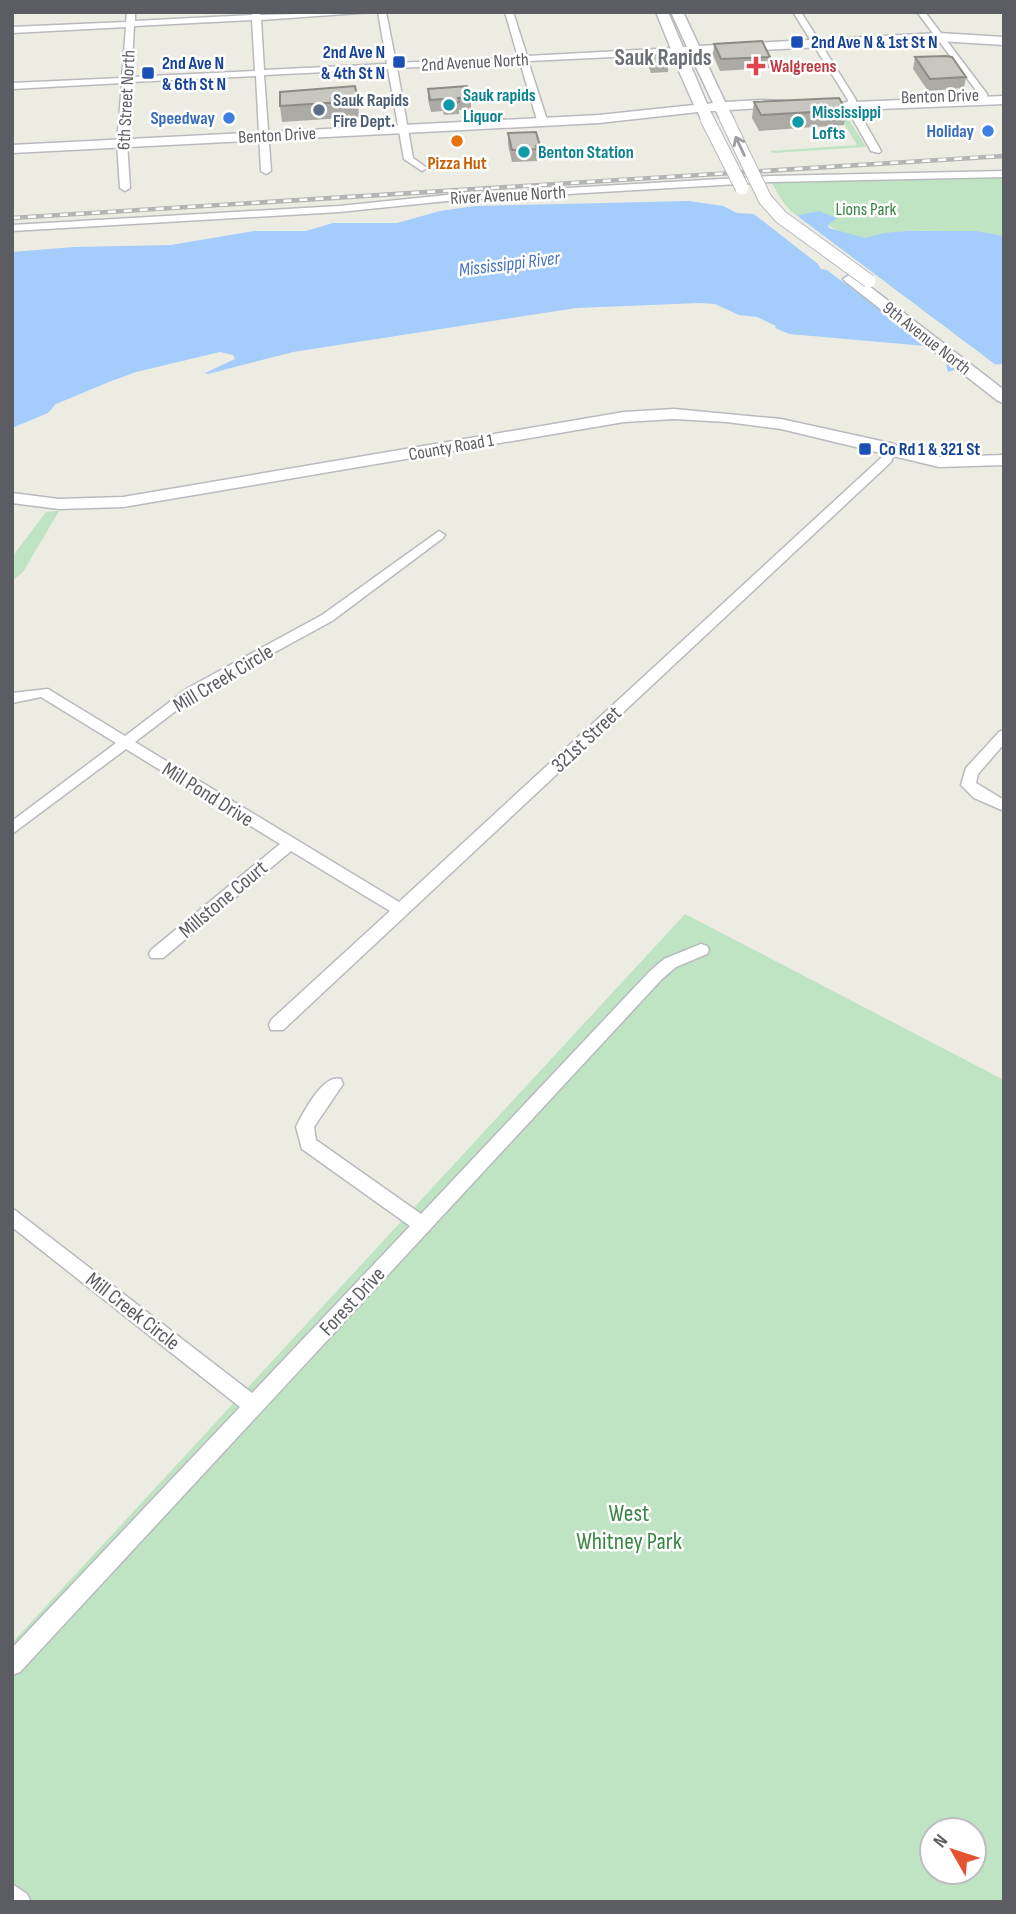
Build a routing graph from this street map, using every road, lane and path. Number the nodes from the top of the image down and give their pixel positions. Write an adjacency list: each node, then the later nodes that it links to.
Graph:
1 (131, 12): 10 (street, 6th Street North)
2 (369, 12): 9 (street)
3 (382, 12): 18 (street)
4 (509, 12): 17 (street)
5 (662, 12): 16 (main road, 9th Avenue North)
6 (677, 12): 15 (main road, 9th Avenue North)
7 (797, 12): 14 (street)
8 (921, 12): 12 (street)
9 (256, 15): 10 (street); 19 (street)
10 (131, 25): 11 (street); 20 (street, 6th Street North)
11 (12, 30)
12 (939, 37): 13 (main road, 2nd Avenue North); 14 (main road, 2nd Avenue North); 23 (street)
13 (1004, 41)
14 (817, 43): 15 (main road, 2nd Avenue North); 25 (street)
15 (693, 50): 16 (main road, 2nd Avenue North); 26 (main road, 9th Avenue North)
16 (676, 51): 17 (street, 2nd Avenue North); 27 (main road, 9th Avenue North)
17 (525, 60): 18 (street, 2nd Avenue North); 28 (street)
18 (391, 66): 19 (street, 2nd Avenue North); 29 (street)
19 (262, 74): 20 (street, 2nd Avenue North); 30 (street)
20 (126, 78): 21 (street, 2nd Avenue North); 31 (street, 6th Street North)
21 (12, 86)
22 (1004, 95): 23 (main road, Benton Drive)
23 (983, 97): 24 (main road, Benton Drive); 25 (main road, Benton Drive)
24 (1004, 100)
25 (851, 104): 26 (main road, Benton Drive); 33 (street)
26 (721, 108): 27 (main road, Benton Drive); 39 (main road, 9th Avenue North, one-way to 26, bridge)
27 (702, 109): 28 (main road, Benton Drive); 39 (main road, 9th Avenue North, bridge)
28 (542, 120): 29 (main road, Benton Drive)
29 (404, 128): 30 (main road, Benton Drive); 34 (street)
30 (265, 136): 31 (main road, Benton Drive); 35 (street)
31 (122, 143): 32 (main road, Benton Drive); 37 (street, 6th Street North)
32 (12, 149)
33 (876, 151)
34 (422, 168)
35 (266, 171)
36 (1004, 174): 38 (street, River Avenue North)
37 (125, 188)
38 (12, 229)
39 (1000, 392)
40 (1004, 446): 41 (main road, County Road 1)
41 (890, 448): 42 (main road, County Road 1); 43 (main road, County Road 1); 51 (street, 321st Street)
42 (1004, 460)
43 (12, 498)
44 (439, 536): 47 (street, Mill Creek Circle)
45 (12, 698): 47 (street, Mill Pond Drive)
46 (1004, 736): 48 (street)
47 (127, 744): 49 (street, Mill Creek Circle); 50 (street, Mill Pond Drive)
48 (1004, 806)
49 (12, 829)
50 (289, 844): 51 (street, Mill Pond Drive); 53 (street, Millstone Court)
51 (401, 911): 54 (street, 321st Street)
52 (701, 950): 57 (street, Forest Drive)
53 (157, 954)
54 (277, 1025)
55 (335, 1084): 57 (street)
56 (12, 1216): 58 (street, Mill Creek Circle)
57 (422, 1225): 58 (street, Forest Drive)
58 (254, 1406): 59 (street, Forest Drive)
59 (12, 1664)
60 (12, 1895): 61 (street)
61 (19, 1902)

